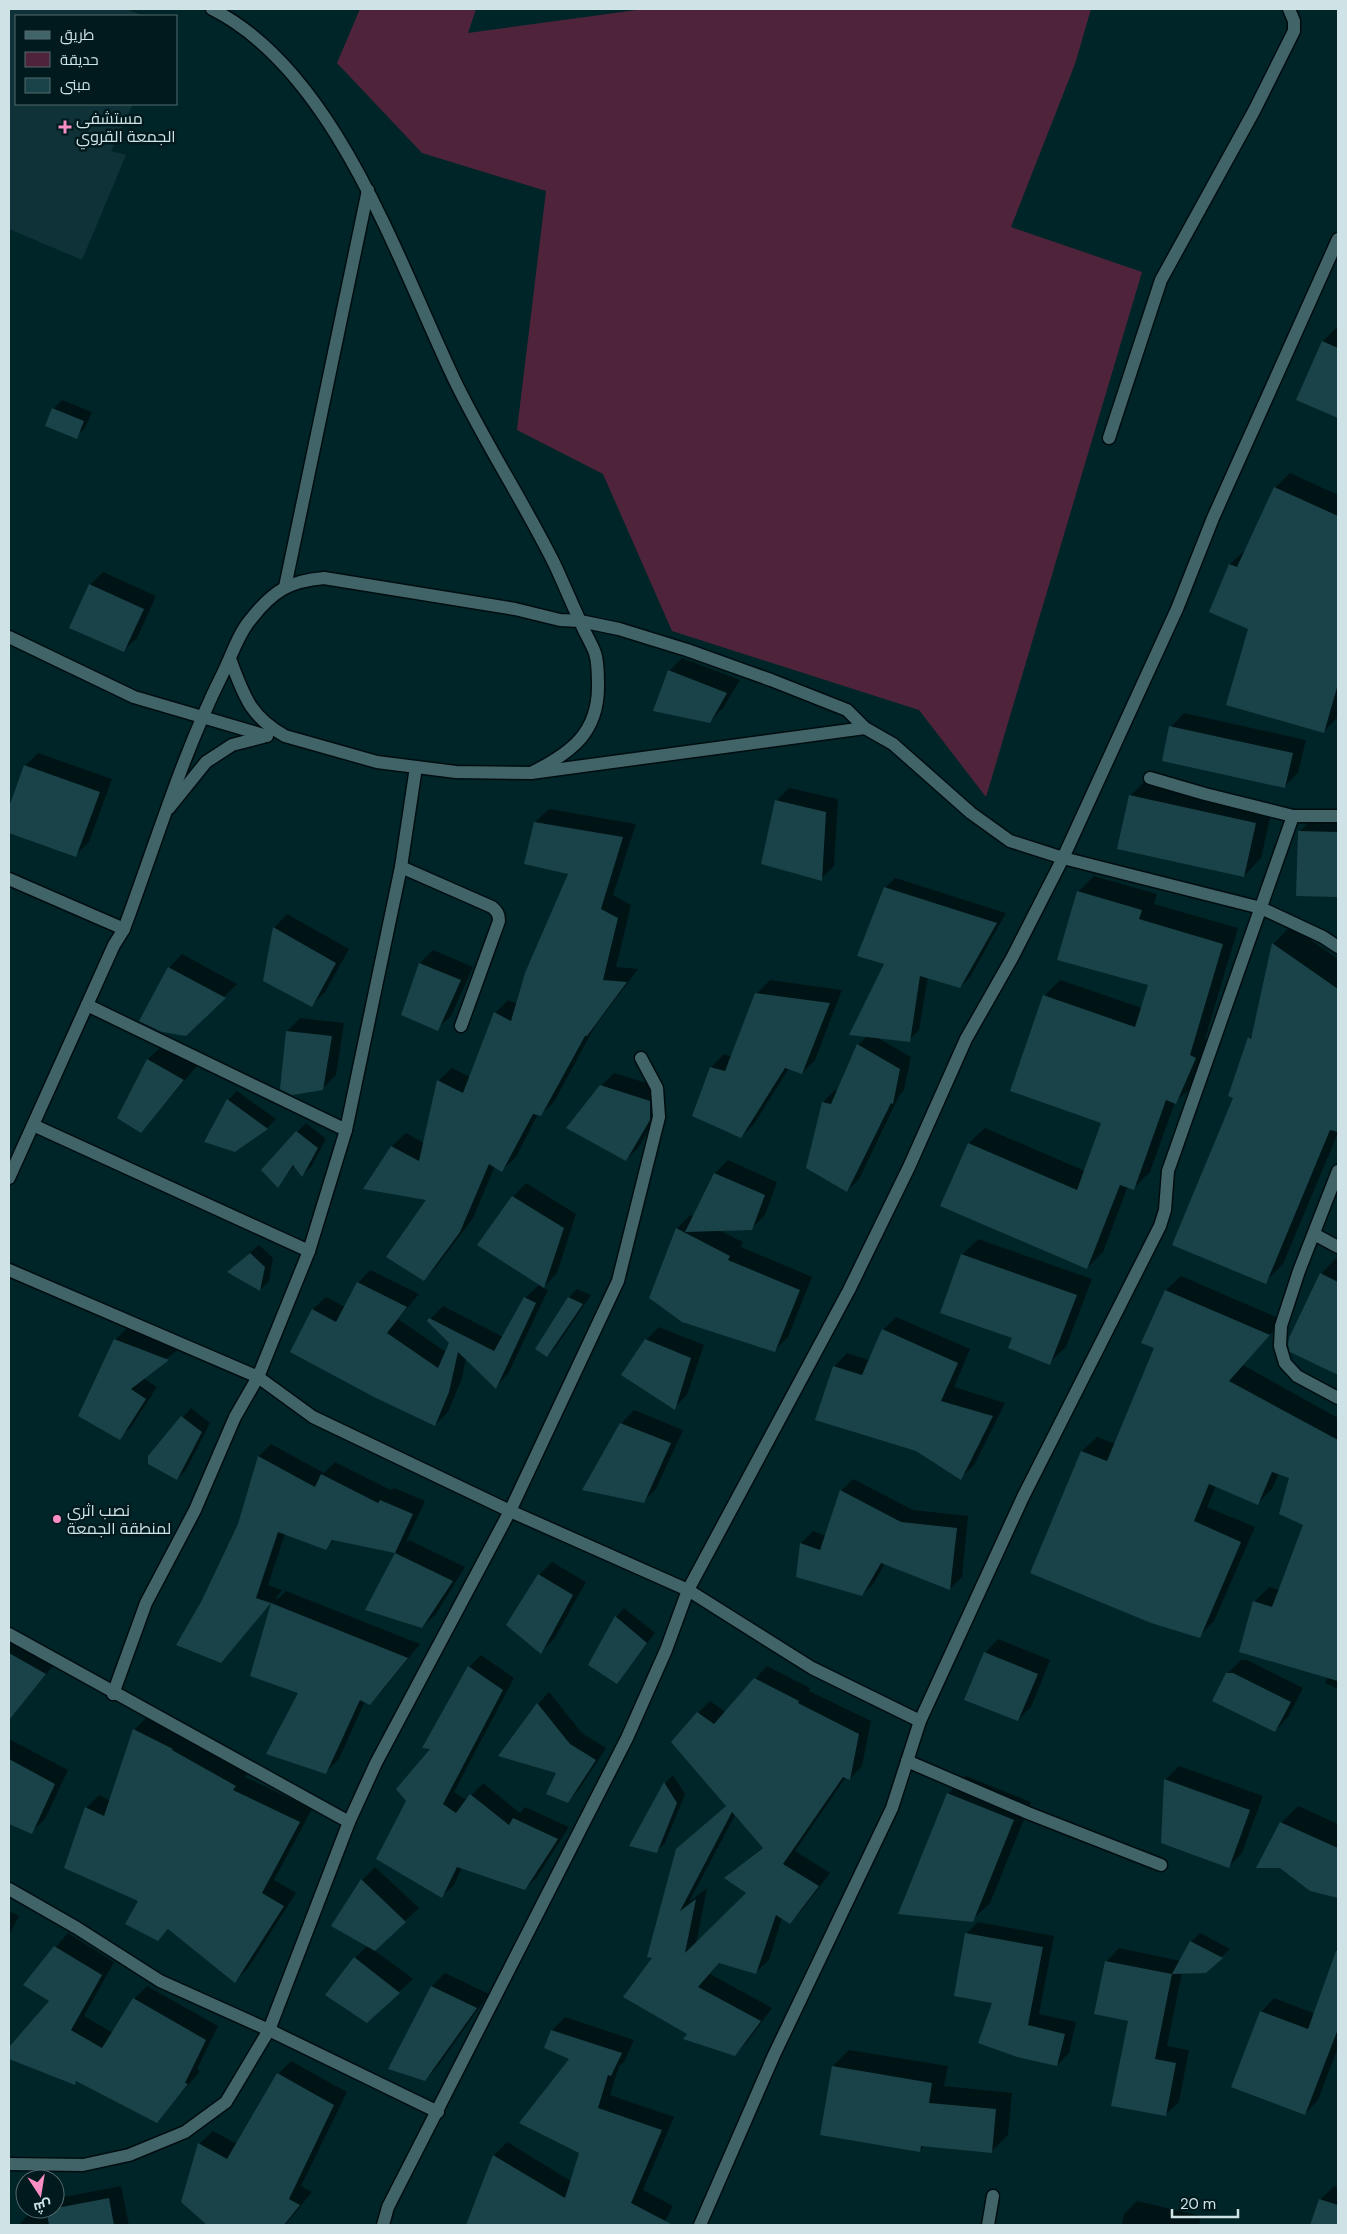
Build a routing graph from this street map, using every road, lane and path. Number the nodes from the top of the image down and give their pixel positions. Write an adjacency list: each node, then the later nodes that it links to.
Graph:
1 (212, 9): 3 (street)
2 (1289, 9): 5 (street)
3 (368, 190): 6 (street); 7 (street)
4 (1338, 239): 20 (street)
5 (1109, 438)
6 (285, 587): 7 (street); 9 (street)
7 (580, 621): 11 (street); 15 (street)
8 (9, 637): 10 (street)
9 (230, 659): 10 (street); 13 (street)
10 (201, 718): 12 (street); 17 (street)
11 (865, 728): 15 (street); 20 (street)
12 (267, 736): 13 (street); 17 (street)
13 (285, 736): 14 (street)
14 (416, 767): 15 (street); 21 (street)
15 (531, 773)
16 (1150, 778): 18 (street)
17 (165, 813): 24 (street)
18 (1293, 816): 19 (street); 23 (street)
19 (1338, 816)
20 (1063, 858): 23 (street); 40 (street)
21 (401, 867): 27 (street); 30 (street)
22 (9, 879): 24 (street)
23 (1260, 908): 25 (street); 43 (street)
24 (124, 929): 26 (street)
25 (1338, 947)
26 (87, 1004): 29 (street); 30 (street)
27 (461, 1026)
28 (640, 1058): 39 (street)
29 (33, 1125): 32 (street); 35 (street)
30 (346, 1130): 35 (street)
31 (1338, 1171): 33 (street)
32 (9, 1178)
33 (1314, 1234): 34 (street); 38 (street)
34 (1338, 1247)
35 (309, 1251): 37 (street)
36 (9, 1270): 37 (street)
37 (258, 1377): 39 (street); 42 (street)
38 (1338, 1398)
39 (510, 1510): 40 (street); 45 (street)
40 (688, 1590): 43 (street); 49 (street)
41 (9, 1634): 42 (street)
42 (113, 1694): 45 (street)
43 (920, 1721): 44 (street)
44 (907, 1761): 46 (street); 53 (street)
45 (349, 1822): 48 (street)
46 (1160, 1865)
47 (9, 1889): 48 (street)
48 (269, 2030): 49 (street); 50 (street)
49 (438, 2112): 52 (street)
50 (9, 2164)
51 (993, 2196): 54 (street)
52 (383, 2225)
53 (700, 2225)
54 (988, 2225)

